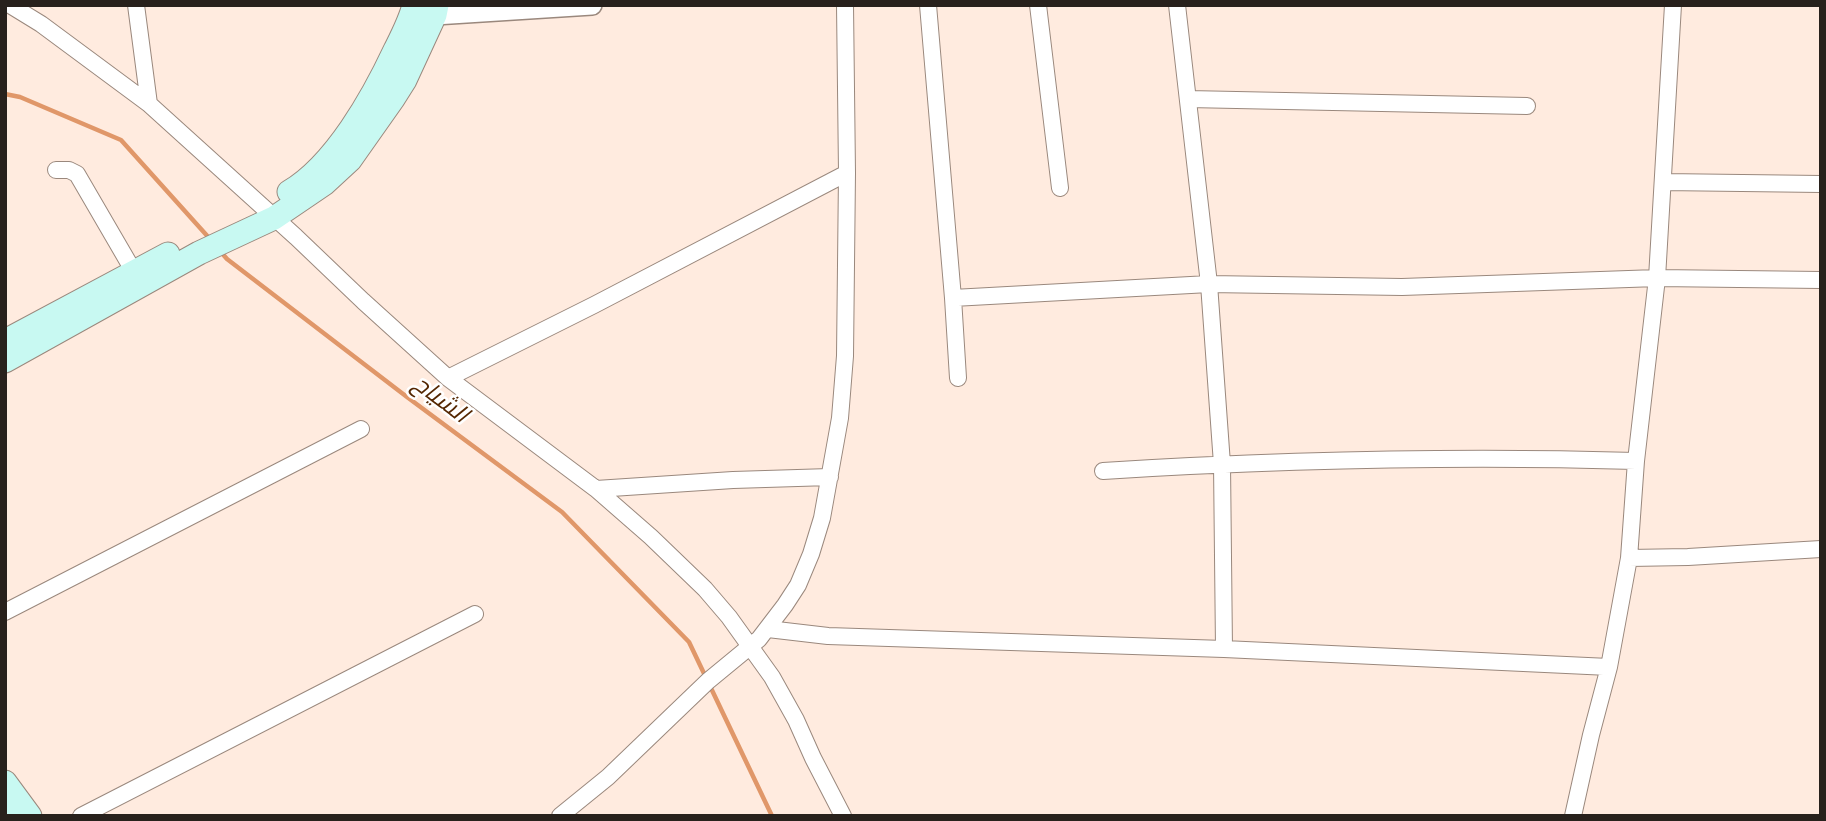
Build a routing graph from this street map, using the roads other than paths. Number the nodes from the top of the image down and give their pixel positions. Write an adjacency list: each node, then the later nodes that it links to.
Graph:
1 (10, 5): 11 (street)
2 (136, 5): 11 (street)
3 (592, 5): 9 (street)
4 (845, 5): 14 (street)
5 (928, 5): 24 (street)
6 (1038, 5): 17 (street)
7 (1177, 5): 10 (street)
8 (1673, 5): 15 (street)
9 (424, 9): 18 (main road)
10 (1188, 99): 12 (street); 23 (street)
11 (149, 104): 18 (street)
12 (1527, 106)
13 (56, 170): 20 (street)
14 (847, 173): 28 (street); 33 (street)
15 (1663, 182): 16 (street); 21 (street)
16 (1821, 184)
17 (1060, 188)
18 (268, 213): 19 (main road); 28 (street)
19 (196, 247): 20 (main road); 26 (main road)
20 (134, 272): 25 (main road)
21 (1657, 278): 22 (street); 23 (street); 30 (street)
22 (1821, 279)
23 (1209, 284): 24 (street); 31 (street)
24 (953, 298): 27 (street)
25 (5, 341)
26 (5, 361)
27 (958, 377)
28 (448, 378): 34 (street)
29 (361, 429): 37 (street)
30 (1636, 461): 31 (street); 36 (street)
31 (1222, 464): 32 (street); 41 (street)
32 (1103, 471)
33 (830, 477): 34 (street); 39 (street)
34 (596, 489): 40 (street)
35 (1821, 549): 36 (street)
36 (1629, 558): 42 (street)
37 (5, 612)
38 (475, 614): 47 (street)
39 (768, 629): 40 (street); 41 (street)
40 (751, 646): 48 (street); 49 (street)
41 (1224, 649): 42 (street)
42 (1609, 667): 50 (street)
43 (5, 782): 46 (main road)
44 (5, 811): 45 (main road)
45 (9, 816)
46 (30, 816)
47 (81, 816)
48 (560, 816)
49 (844, 816)
50 (1573, 816)

